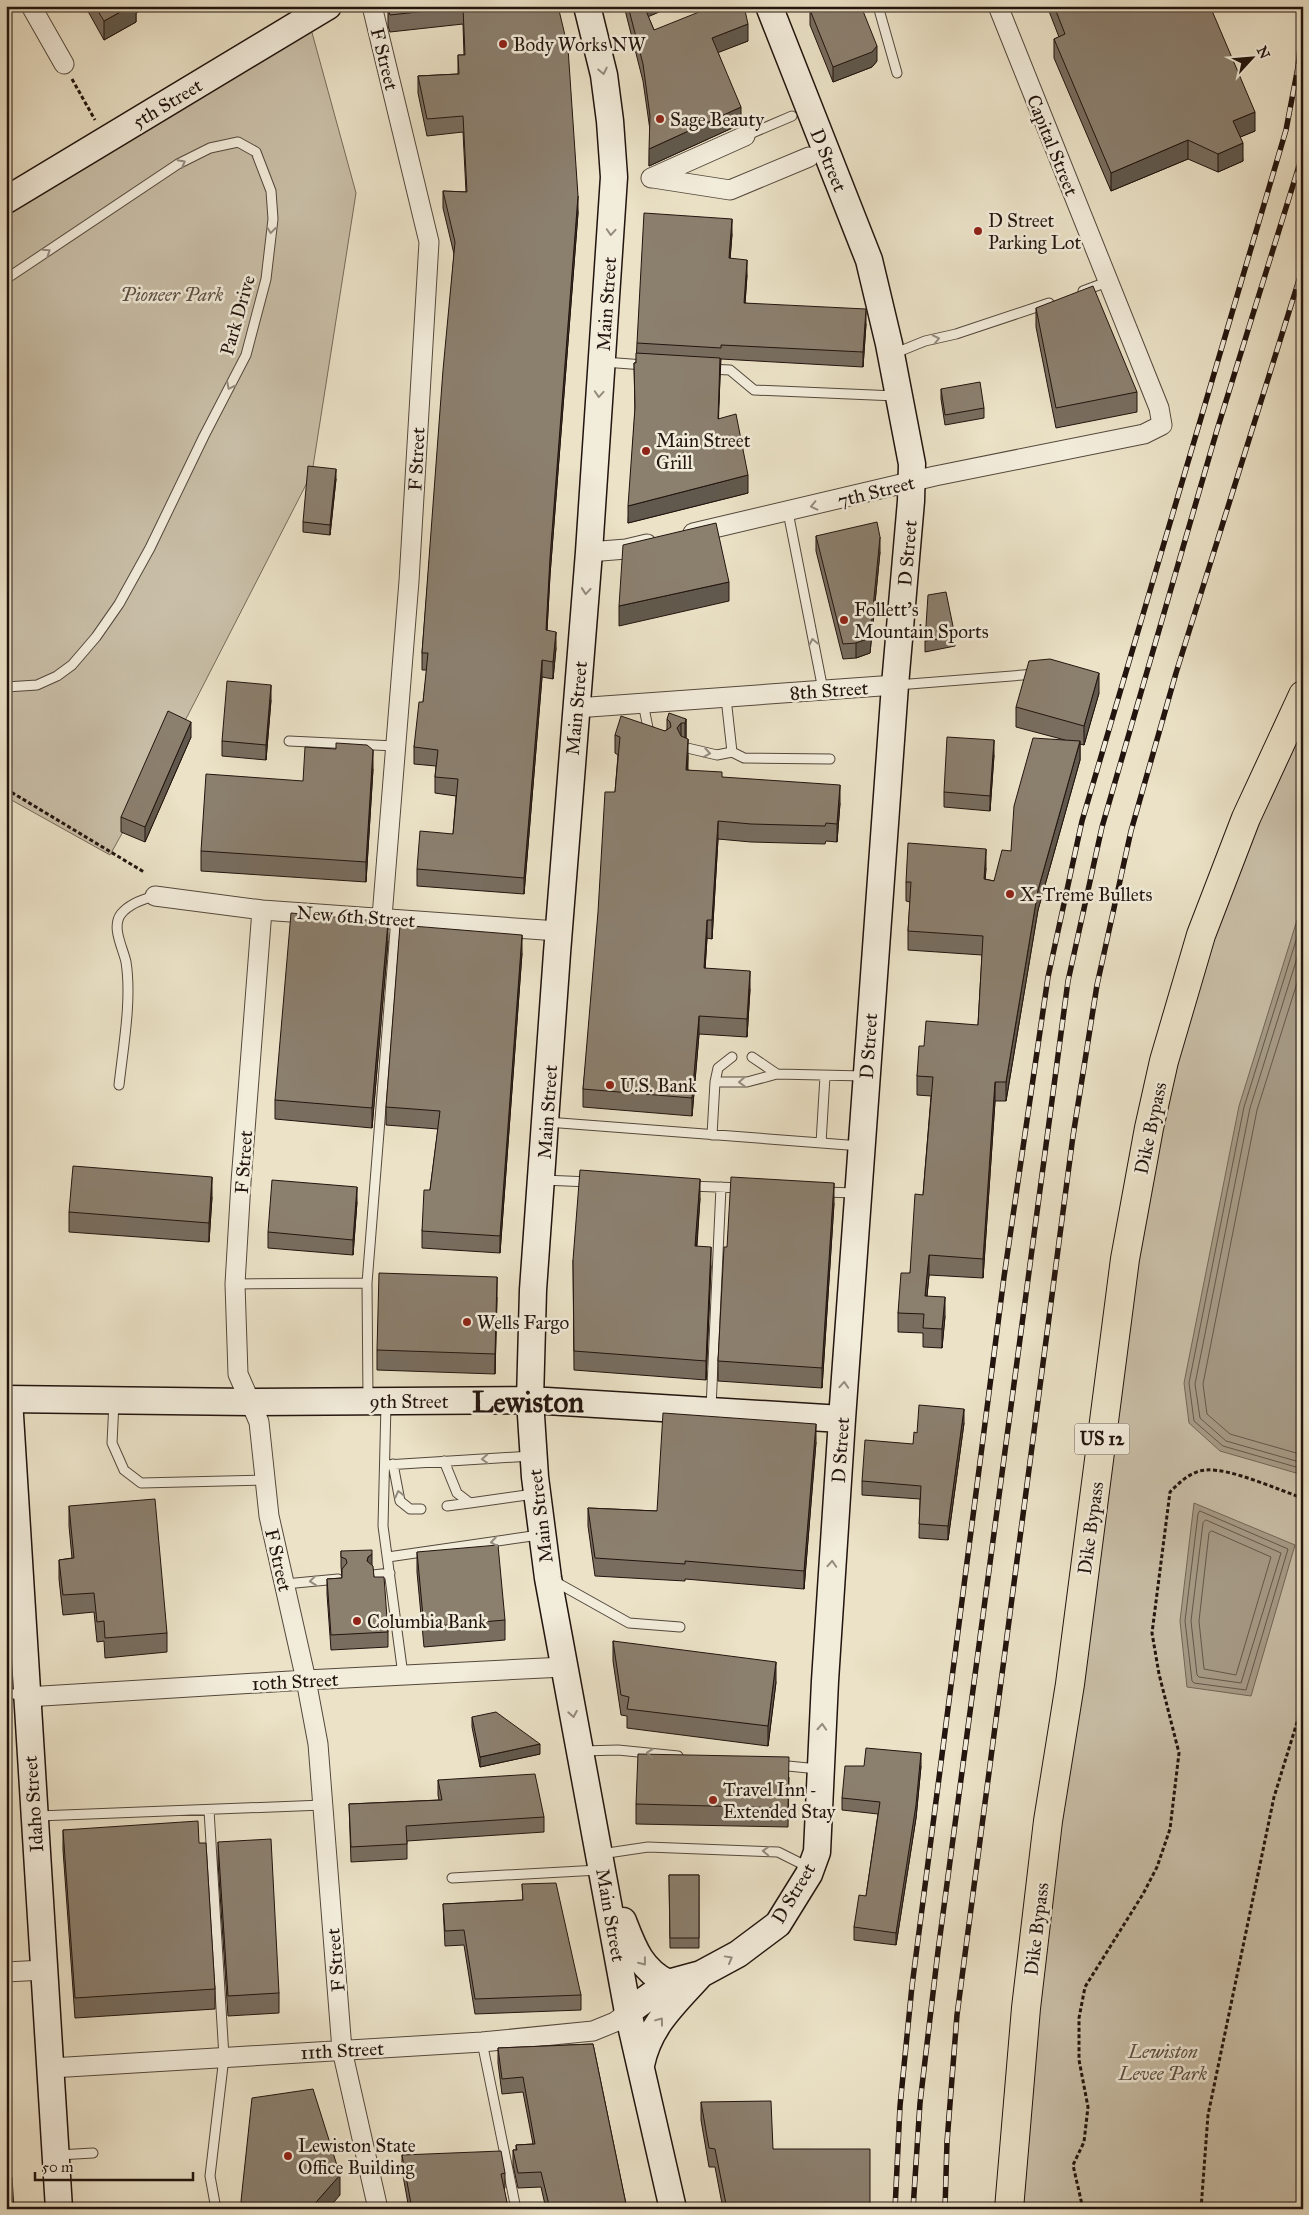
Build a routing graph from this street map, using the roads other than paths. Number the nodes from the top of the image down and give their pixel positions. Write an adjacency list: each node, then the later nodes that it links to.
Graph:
1 (31, 6): 8 (street)
2 (328, 6): 13 (main road, 5th Street)
3 (372, 6): 37 (street, F Street)
4 (587, 6): 19 (main road, Main Street, one-way to 19)
5 (769, 6): 18 (main road, D Street)
6 (878, 6): 9 (lane)
7 (998, 6): 15 (street, Capital Street)
8 (67, 70)
9 (897, 73)
10 (792, 116): 11 (lane)
11 (745, 136): 12 (street)
12 (809, 156)
13 (6, 200)
14 (6, 280): 29 (lane, Park Drive, one-way to 29)
15 (1107, 282): 16 (lane); 23 (street, Capital Street)
16 (1072, 295)
17 (1054, 301): 18 (lane, one-way to 17)
18 (891, 355): 22 (main road, D Street)
19 (602, 362): 20 (lane); 26 (main road, Main Street, one-way to 26)
20 (655, 365)
21 (702, 368): 22 (lane)
22 (898, 397): 24 (main road, D Street)
23 (1162, 424): 24 (street, 7th Street)
24 (912, 482): 25 (street, 7th Street, one-way to 25); 28 (main road, D Street)
25 (788, 512): 26 (street, 7th Street); 30 (lane, one-way to 25)
26 (589, 552): 34 (main road, Main Street, one-way to 34)
27 (1045, 673): 28 (lane, 8th Street)
28 (895, 685): 30 (street, 8th Street); 49 (main road, D Street)
29 (6, 687)
30 (822, 690): 32 (street, 8th Street)
31 (1303, 694): 119 (highway, Dike Bypass / US 12)
32 (726, 698): 33 (street, 8th Street); 39 (lane)
33 (643, 704): 34 (street, 8th Street); 36 (lane)
34 (576, 708): 44 (main road, Main Street)
35 (289, 741): 37 (lane)
36 (660, 741)
37 (395, 746): 43 (street, F Street)
38 (683, 748): 39 (lane, one-way to 39)
39 (732, 752): 40 (lane)
40 (830, 759)
41 (155, 896): 42 (street, New 6th Street); 51 (lane)
42 (262, 910): 43 (street, New 6th Street); 64 (street, F Street)
43 (389, 918): 44 (street, New 6th Street); 63 (lane)
44 (558, 931): 52 (main road, Main Street)
45 (732, 1057): 50 (lane)
46 (752, 1057): 47 (lane)
47 (776, 1074): 48 (lane); 50 (lane, one-way to 50)
48 (824, 1076): 49 (lane); 54 (lane)
49 (866, 1076): 55 (main road, D Street)
50 (716, 1082): 53 (lane)
51 (119, 1085)
52 (546, 1122): 53 (lane); 56 (main road, Main Street)
53 (712, 1135): 54 (lane)
54 (821, 1143): 55 (lane)
55 (861, 1146): 62 (main road, D Street)
56 (542, 1180): 57 (lane); 67 (main road, Main Street)
57 (597, 1182)
58 (683, 1186): 59 (lane)
59 (721, 1187): 60 (lane); 70 (lane)
60 (749, 1189)
61 (815, 1192): 62 (lane)
62 (858, 1193): 71 (main road, D Street, one-way to 62)
63 (368, 1283): 64 (lane); 68 (lane)
64 (235, 1284): 69 (street, F Street)
65 (8, 1399): 66 (main road, 9th Street); 91 (main road, Idaho Street)
66 (114, 1400): 69 (main road, 9th Street); 75 (lane)
67 (530, 1400): 68 (main road, 9th Street); 70 (main road, 9th Street); 72 (main road, Main Street)
68 (377, 1401): 69 (main road, 9th Street); 74 (lane)
69 (250, 1402): 75 (street, F Street)
70 (710, 1411): 71 (main road, 9th Street)
71 (842, 1419): 95 (main road, D Street, one-way to 71)
72 (534, 1456): 73 (lane, one-way to 73); 76 (main road, Main Street)
73 (444, 1461): 74 (lane); 77 (lane)
74 (390, 1464): 79 (lane, one-way to 74); 81 (lane)
75 (266, 1480): 86 (street, F Street)
76 (537, 1493): 77 (lane); 80 (main road, Main Street)
77 (470, 1503): 78 (lane)
78 (447, 1506)
79 (421, 1509)
80 (542, 1535): 81 (lane, one-way to 81); 85 (main road, Main Street)
81 (388, 1557): 82 (lane)
82 (390, 1573): 83 (lane); 89 (lane)
83 (373, 1574)
84 (341, 1578): 86 (lane, one-way to 86)
85 (548, 1578): 87 (lane); 88 (main road, Main Street)
86 (285, 1584): 90 (street, F Street)
87 (680, 1627)
88 (564, 1666): 89 (street, 10th Street); 92 (main road, Main Street, one-way to 92)
89 (403, 1675): 90 (street, 10th Street)
90 (306, 1680): 91 (street, 10th Street); 96 (street, F Street)
91 (16, 1694): 98 (main road, Idaho Street)
92 (580, 1751): 93 (lane, one-way to 92); 99 (main road, Main Street)
93 (688, 1756)
94 (767, 1764): 95 (lane)
95 (820, 1770): 100 (main road, D Street)
96 (322, 1805): 97 (lane); 108 (street, F Street)
97 (209, 1810): 98 (lane); 109 (lane)
98 (34, 1816): 102 (main road, Idaho Street)
99 (601, 1862): 100 (lane, one-way to 99); 101 (lane); 105 (main road, one-way to 105); 106 (main road, Main Street)
100 (811, 1868): 104 (main road, D Street, one-way to 100)
101 (452, 1878)
102 (44, 1970): 103 (street); 111 (main road, Idaho Street)
103 (6, 1972)
104 (701, 1974): 105 (main road, D Street); 110 (main road, one-way to 104)
105 (668, 1983): 106 (main road, D Street)
106 (628, 2012): 107 (street, 11th Street); 110 (main road, Main Street)
107 (482, 2042): 108 (street, 11th Street); 117 (lane)
108 (342, 2050): 109 (street, 11th Street); 116 (street, F Street)
109 (224, 2057): 111 (street, 11th Street); 115 (lane)
110 (640, 2065): 118 (main road, Main Street)
111 (51, 2068): 113 (main road, Idaho Street)
112 (93, 2153): 113 (lane)
113 (56, 2155): 114 (main road, Idaho Street)
114 (60, 2209)
115 (216, 2209)
116 (378, 2209)
117 (516, 2209)
118 (673, 2209)
119 (1009, 2209)

